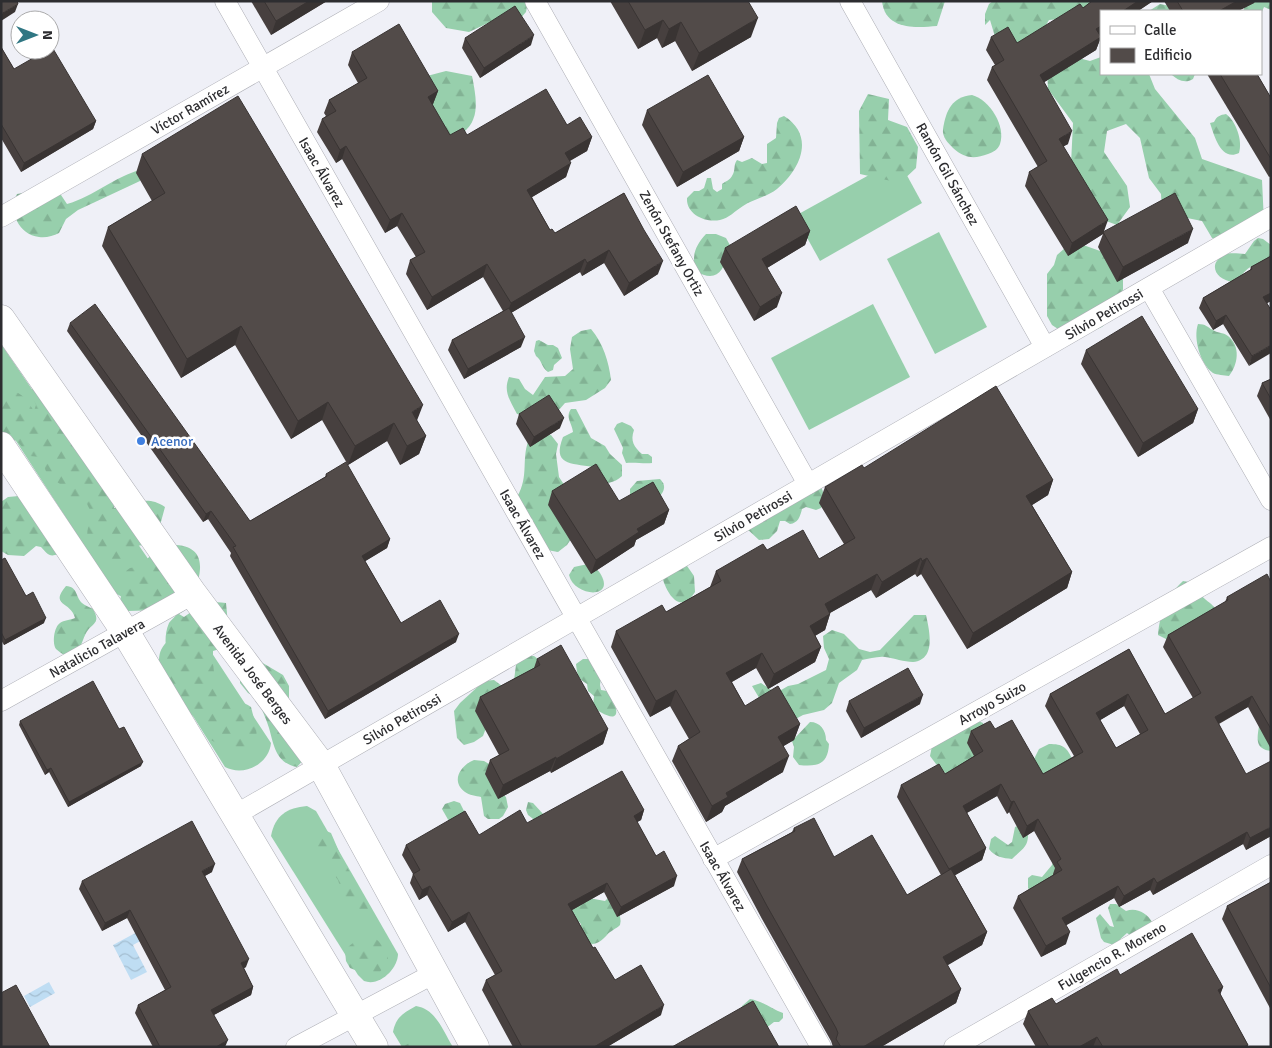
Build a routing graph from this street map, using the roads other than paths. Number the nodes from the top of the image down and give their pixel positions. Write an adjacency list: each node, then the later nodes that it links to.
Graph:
1 (225, 1): 5 (street, Isaac Álvarez)
2 (379, 1): 5 (street, Víctor Ramírez)
3 (536, 1): 12 (street, Zenón Stefany Ortiz)
4 (850, 1): 10 (street, Ramón Gil Sánchez)
5 (263, 68): 6 (street, Víctor Ramírez); 16 (street, Isaac Álvarez)
6 (1, 217)
7 (1271, 217): 8 (street, Silvio Petirossi)
8 (1149, 288): 10 (street, Silvio Petirossi); 13 (street)
9 (1, 319): 15 (main road, Avenida José Berges)
10 (1045, 347): 12 (street, Silvio Petirossi)
11 (1, 446): 17 (main road)
12 (808, 484): 16 (street, Silvio Petirossi)
13 (1271, 500)
14 (1271, 546): 21 (street, Arroyo Suizo)
15 (193, 594): 17 (street, Natalicio Talavera); 19 (main road, Avenida José Berges)
16 (576, 618): 19 (street, Silvio Petirossi); 21 (street, Isaac Álvarez)
17 (126, 633): 18 (street, Natalicio Talavera); 20 (main road)
18 (1, 701)
19 (321, 765): 20 (street, Silvio Petirossi); 23 (main road, Avenida José Berges)
20 (235, 815): 24 (main road)
21 (714, 859): 28 (street, Isaac Álvarez)
22 (1271, 865): 29 (street, Fulgencio R. Moreno)
23 (435, 973): 24 (street); 27 (main road, Avenida José Berges)
24 (355, 1015): 25 (street); 26 (main road)
25 (296, 1047)
26 (374, 1047)
27 (475, 1047)
28 (821, 1047)
29 (954, 1047)

